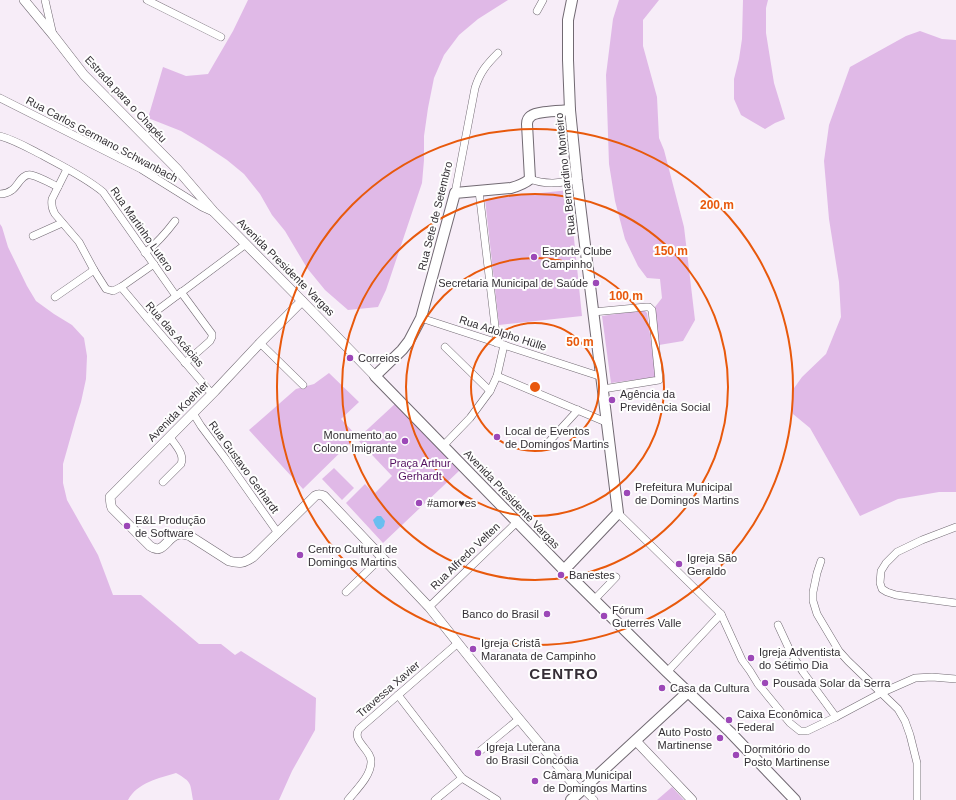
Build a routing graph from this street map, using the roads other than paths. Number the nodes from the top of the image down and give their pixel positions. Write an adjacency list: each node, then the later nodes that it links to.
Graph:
1 (24, 0): 7 (street, Estrada para o Chapéu)
2 (45, 0): 7 (street)
3 (147, 0): 8 (street)
4 (543, 0): 6 (street)
5 (572, 0): 11 (main road, Rua Bernardino Monteiro)
6 (537, 11)
7 (53, 35): 20 (street, Estrada para o Chapéu)
8 (221, 37)
9 (498, 52): 18 (street, Rua Sete de Setembro)
10 (0, 98): 20 (street, Rua Carlos Germano Schwanbach)
11 (570, 110): 14 (main road); 15 (main road, Rua Bernardino Monteiro)
12 (0, 136): 13 (street, Rua Martinho Lutero)
13 (67, 169): 16 (street); 25 (street, Rua Martinho Lutero)
14 (530, 179): 15 (street); 17 (main road)
15 (577, 180): 32 (main road, Rua Bernardino Monteiro)
16 (58, 187): 19 (street); 22 (street)
17 (479, 191): 18 (main road); 36 (street)
18 (455, 193): 34 (main road, Rua Sete de Setembro)
19 (0, 194)
20 (214, 212): 24 (street, Avenida Presidente Vargas)
21 (175, 221): 25 (street)
22 (62, 223): 23 (street); 27 (street)
23 (33, 236)
24 (246, 244): 29 (street); 31 (street, Avenida Presidente Vargas)
25 (145, 252): 26 (street, Rua Martinho Lutero)
26 (154, 264): 28 (street); 29 (street, Rua Martinho Lutero)
27 (94, 270): 28 (street); 30 (street)
28 (122, 287): 33 (street, Rua das Acácias)
29 (178, 294): 33 (street); 38 (street, Rua Martinho Lutero)
30 (54, 297)
31 (302, 301): 35 (street, Avenida Koehler); 39 (street, Avenida Presidente Vargas)
32 (593, 312): 41 (main road, Rua Bernardino Monteiro); 43 (street)
33 (147, 318): 38 (street, Rua das Acácias)
34 (421, 318): 36 (street, Rua Adolpho Hülle); 39 (main road, Rua Sete de Setembro)
35 (260, 343): 42 (street); 45 (street, Avenida Koehler)
36 (501, 344): 40 (street); 41 (street, Rua Adolpho Hülle)
37 (445, 347): 44 (street)
38 (185, 363): 45 (street, Rua das Acácias)
39 (375, 376): 51 (main road, Avenida Presidente Vargas)
40 (497, 376): 44 (street); 46 (street)
41 (602, 377): 43 (main road, Rua Bernardino Monteiro)
42 (302, 385)
43 (603, 389): 48 (main road, Rua Bernardino Monteiro)
44 (490, 391): 51 (street)
45 (212, 394): 47 (street, Avenida Koehler)
46 (578, 410): 48 (street); 50 (street)
47 (193, 413): 49 (street, Avenida Koehler); 56 (street, Rua Gustavo Gerhardt)
48 (608, 422): 53 (main road, Rua Bernardino Monteiro)
49 (170, 437): 52 (street); 56 (street, Avenida Koehler)
50 (546, 445)
51 (443, 446): 54 (main road, Avenida Presidente Vargas)
52 (163, 482)
53 (618, 512): 59 (main road); 65 (street)
54 (517, 522): 59 (main road, Avenida Presidente Vargas); 64 (street, Rua Alfredo Velten)
55 (956, 527): 63 (street)
56 (278, 533): 57 (street)
57 (382, 557): 61 (street); 64 (street)
58 (821, 561): 71 (street)
59 (564, 570): 62 (main road, Avenida Presidente Vargas)
60 (616, 577): 62 (street)
61 (346, 592)
62 (594, 600): 68 (main road, Avenida Presidente Vargas)
63 (956, 603)
64 (429, 607): 67 (street)
65 (721, 614): 68 (street); 73 (street)
66 (778, 625): 73 (street)
67 (458, 643): 72 (street, Travessa Xavier); 74 (street)
68 (667, 672): 70 (main road, Avenida Presidente Vargas)
69 (956, 679): 71 (street)
70 (688, 692): 75 (main road); 85 (main road, Avenida Presidente Vargas)
71 (882, 693): 73 (street); 86 (street)
72 (398, 695): 77 (street); 79 (street, Travessa Xavier)
73 (836, 717)
74 (519, 719): 76 (street); 78 (street)
75 (636, 741): 78 (main road); 84 (street)
76 (480, 751)
77 (462, 778): 80 (street); 81 (street)
78 (581, 790): 82 (main road); 83 (street)
79 (348, 800)
80 (435, 800)
81 (497, 800)
82 (571, 800)
83 (594, 800)
84 (692, 800)
85 (795, 800)
86 (917, 800)

